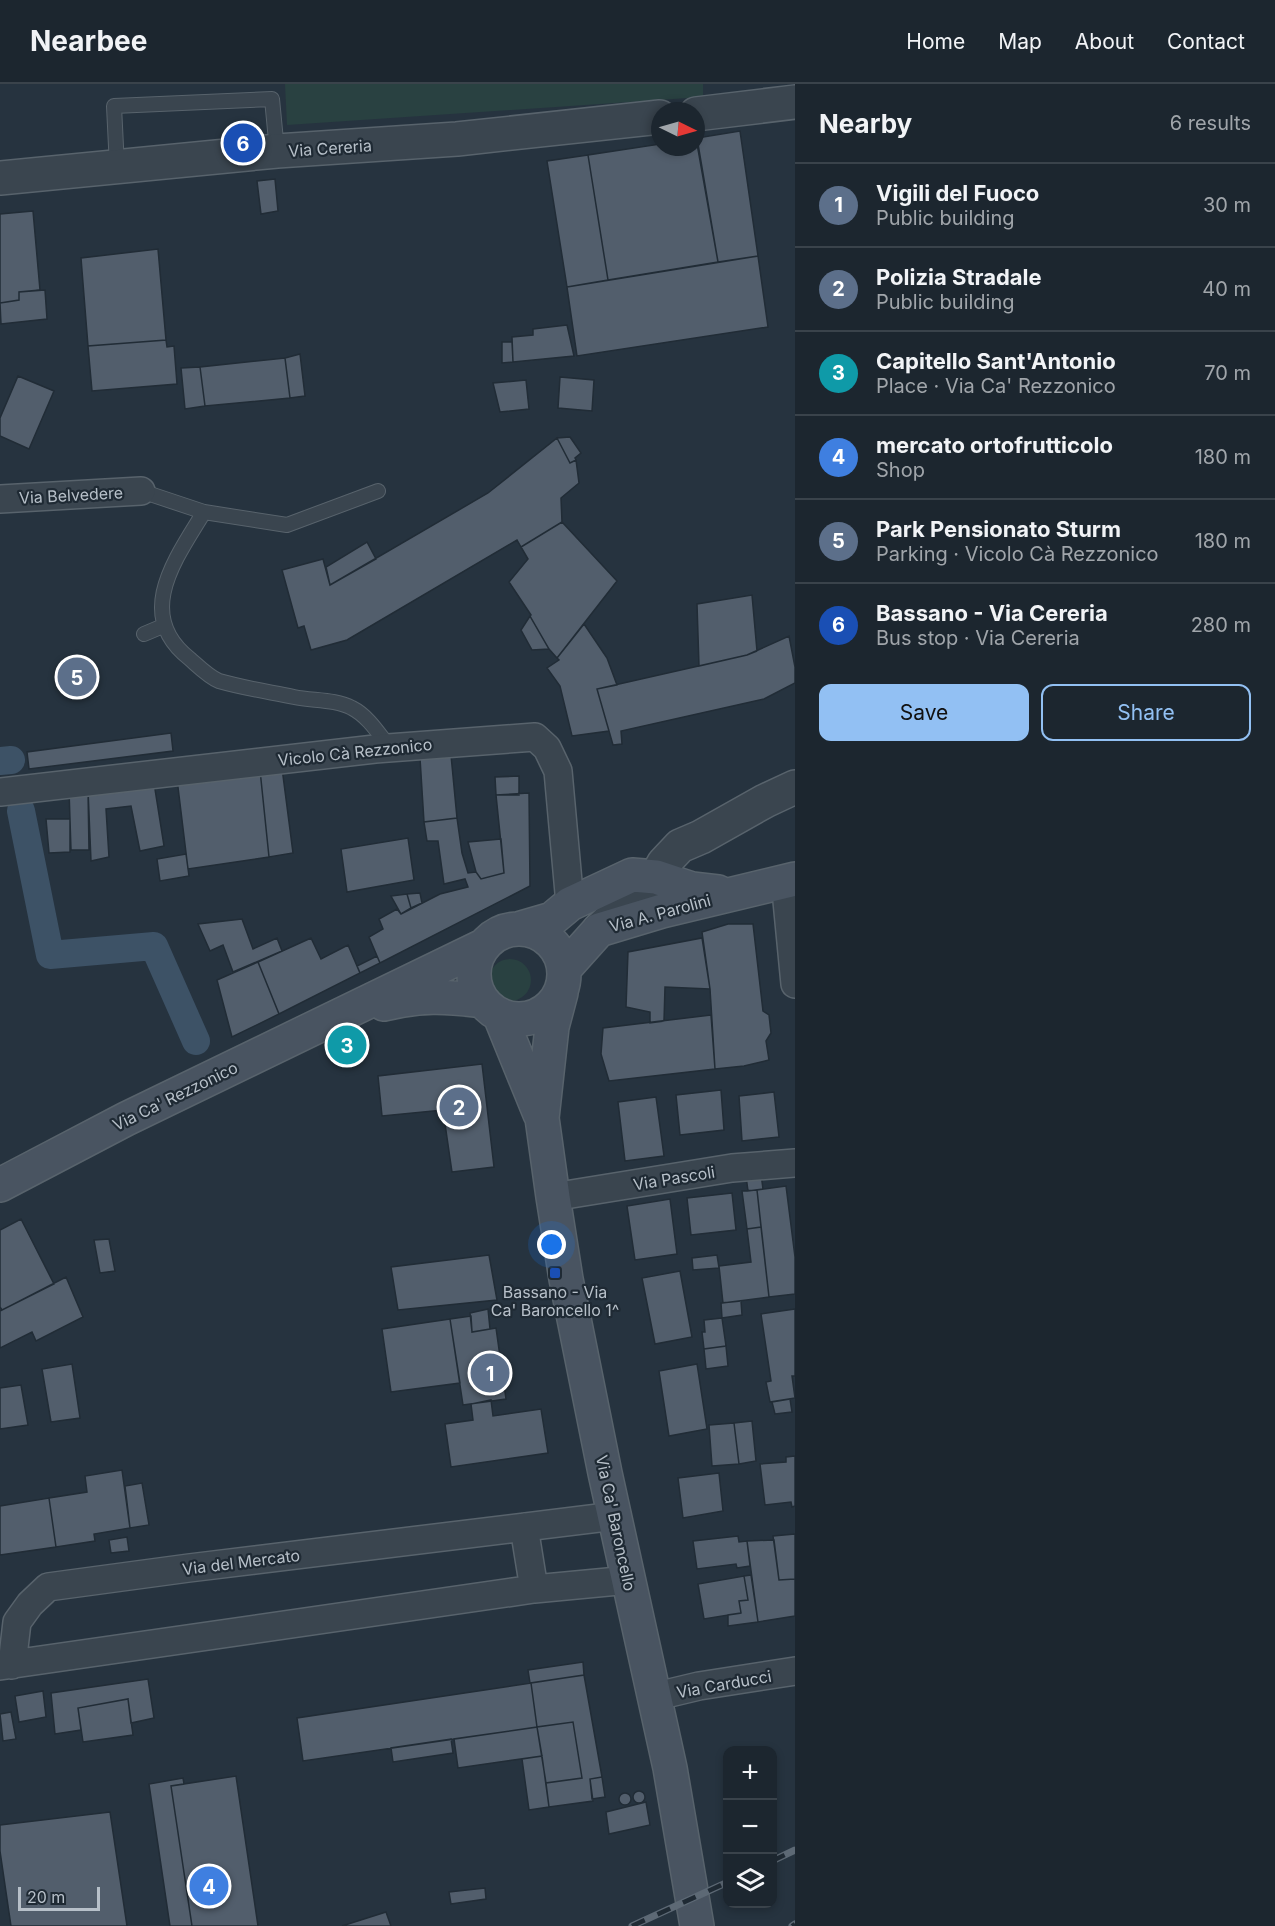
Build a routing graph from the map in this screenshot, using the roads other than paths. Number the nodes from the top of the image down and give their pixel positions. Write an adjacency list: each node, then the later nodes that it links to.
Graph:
1 (795, 102): 2 (street)
2 (705, 113)
3 (651, 118): 4 (street, Via Cereria)
4 (277, 151): 5 (street, Via Cereria); 5 (lane)
5 (117, 167): 6 (street, Via Cereria)
6 (0, 178)
7 (141, 491): 9 (street, Via Belvedere); 10 (lane)
8 (378, 491): 10 (lane)
9 (0, 499)
10 (204, 512): 11 (lane)
11 (163, 626): 12 (lane); 13 (lane)
12 (144, 634)
13 (390, 748): 15 (street, Vicolo Cà Rezzonico); 19 (street, Vicolo Cà Rezzonico)
14 (795, 787): 16 (street)
15 (0, 792)
16 (656, 878): 18 (main road, Via A. Parolini); 19 (main road, Via A. Parolini); 21 (street)
17 (790, 880): 18 (main road, Via A. Parolini); 24 (street)
18 (735, 893): 21 (main road, Via A. Parolini)
19 (570, 904): 20 (main road, Via A. Parolini)
20 (521, 928): 22 (main road, Via Ca' Rezzonico); 23 (main road)
21 (599, 930): 23 (main road, Via A. Parolini)
22 (483, 946): 25 (main road); 26 (main road, Via Ca' Rezzonico)
23 (563, 980): 25 (main road, Via Ca' Rezzonico); 27 (main road, Via Ca' Baroncello)
24 (795, 984)
25 (491, 1009): 26 (main road, Via Ca' Rezzonico); 27 (main road, Via Ca' Baroncello)
26 (352, 1010): 29 (main road, Via Ca' Rezzonico)
27 (542, 1118): 30 (main road, Via Ca' Baroncello)
28 (795, 1163): 30 (street, Via Pascoli)
29 (0, 1185)
30 (553, 1197): 31 (main road, Via Ca' Baroncello)
31 (615, 1516): 32 (street, Via del Mercato); 33 (main road, Via Ca' Baroncello)
32 (524, 1527): 34 (street); 35 (street, Via del Mercato)
33 (629, 1580): 34 (street, Via del Mercato); 37 (main road, Via Ca' Baroncello)
34 (534, 1589): 35 (street, Via del Mercato)
35 (6, 1666)
36 (795, 1671): 37 (street, Via Carducci)
37 (653, 1697): 38 (main road, Via Ca' Baroncello)
38 (690, 1881): 39 (street); 40 (main road, Via Ca' Baroncello)
39 (685, 1926)
40 (697, 1926)

